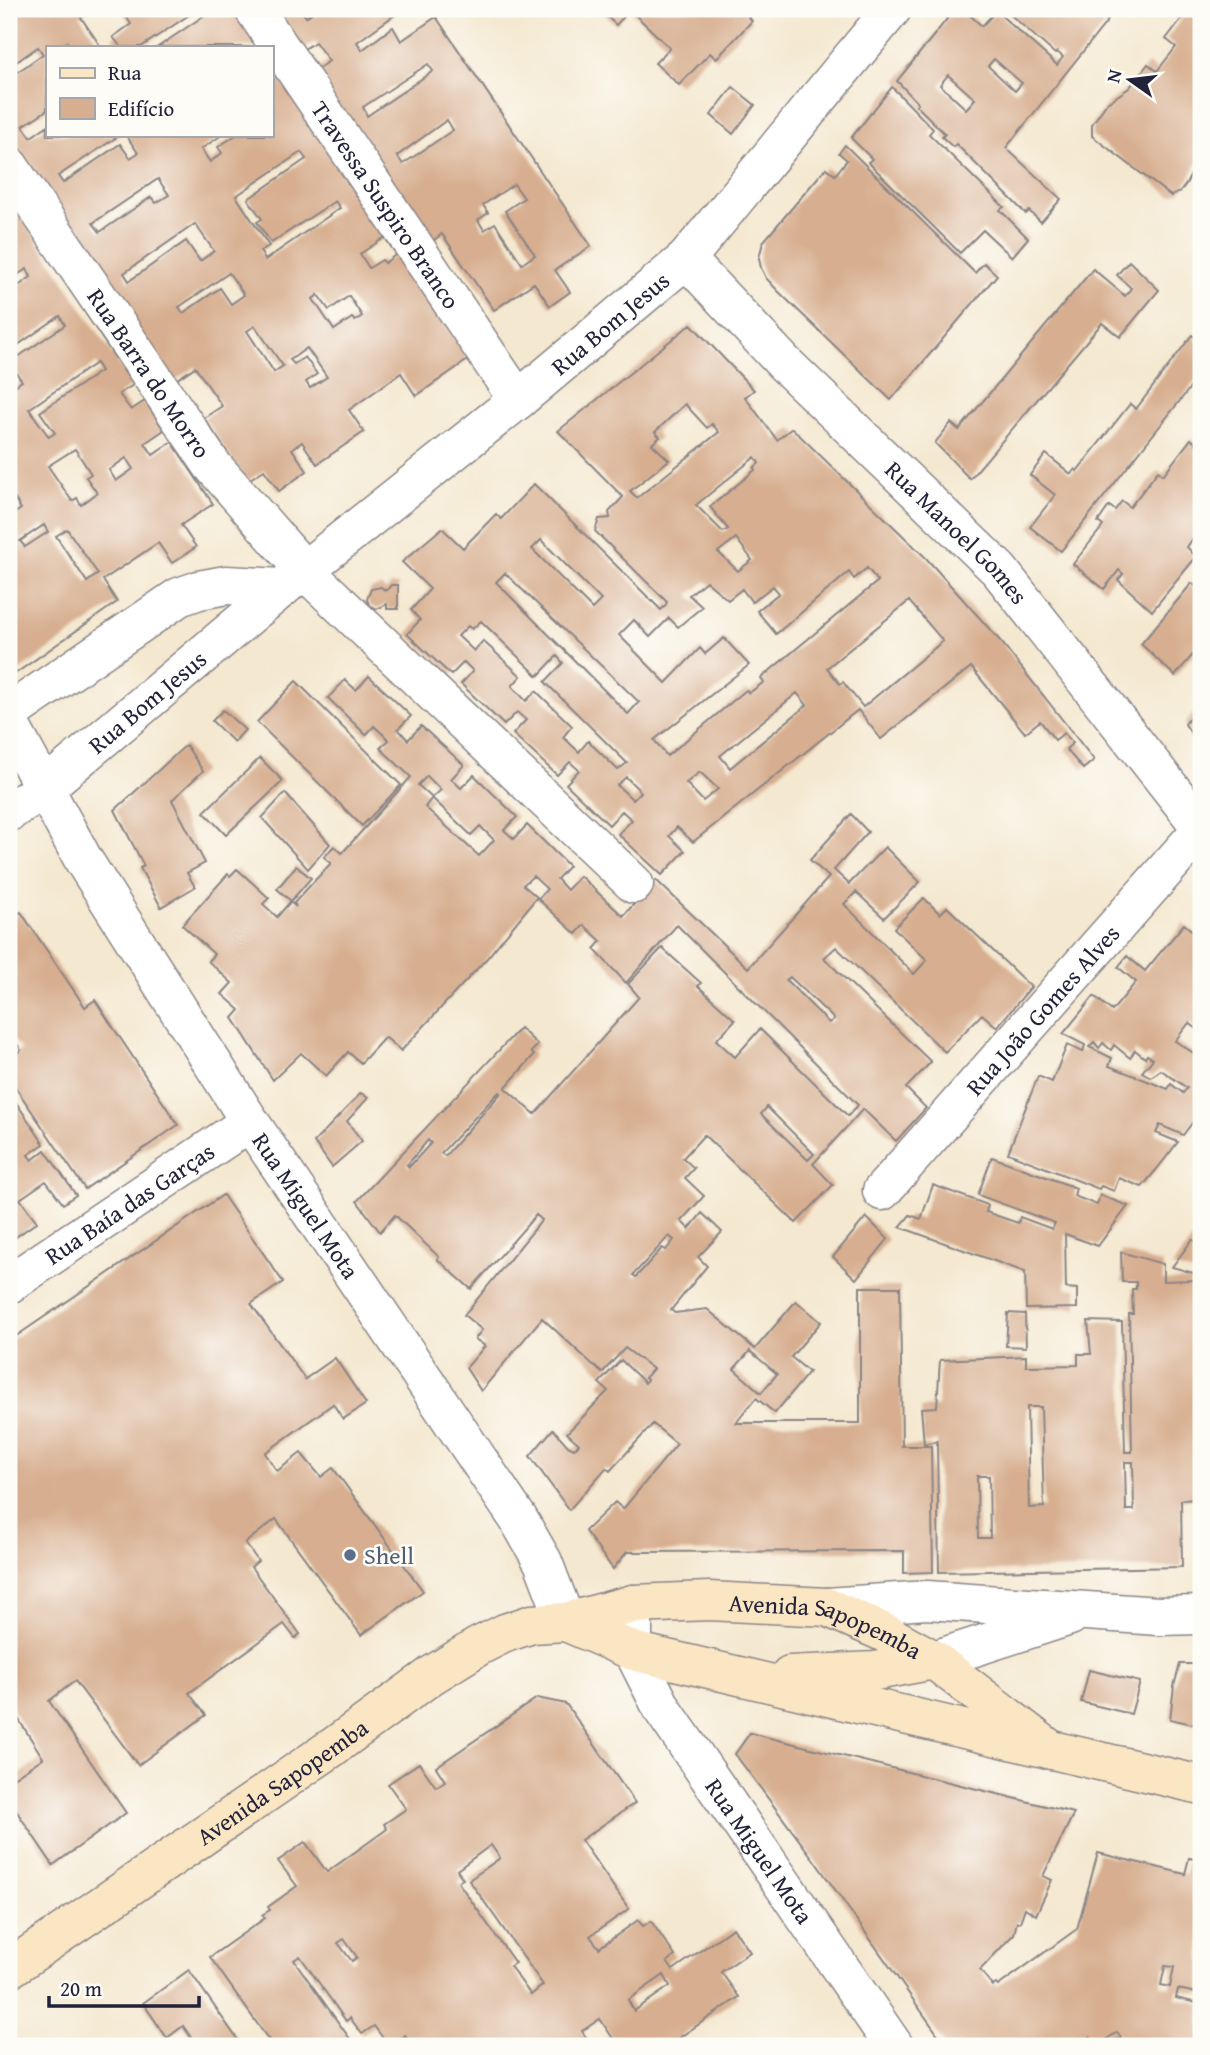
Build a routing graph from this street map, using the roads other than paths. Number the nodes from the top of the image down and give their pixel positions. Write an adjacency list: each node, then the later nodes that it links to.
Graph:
1 (254, 9): 5 (street, Travessa Suspiro Branco)
2 (892, 9): 4 (street, Rua Bom Jesus)
3 (9, 166): 6 (street, Rua Barra do Morro)
4 (686, 259): 5 (street, Rua Bom Jesus); 11 (street, Rua Manoel Gomes)
5 (518, 400): 6 (street, Rua Bom Jesus)
6 (293, 579): 7 (street); 9 (street, Rua Bom Jesus); 12 (street, Rua Barra do Morro)
7 (9, 713)
8 (9, 723): 9 (street, Rua Miguel Mota)
9 (43, 789): 10 (street, Rua Bom Jesus); 13 (street, Rua Miguel Mota)
10 (9, 812)
11 (1201, 829): 14 (street, Rua João Gomes Alves)
12 (634, 884)
13 (250, 1122): 15 (street, Rua Baía das Garças); 20 (street, Rua Miguel Mota)
14 (882, 1191)
15 (9, 1284)
16 (633, 1604): 17 (main road, Avenida Sapopemba); 20 (main road, Avenida Sapopemba); 21 (street)
17 (827, 1607): 18 (street); 22 (main road, Avenida Sapopemba)
18 (1088, 1610): 19 (street); 22 (street)
19 (1201, 1615)
20 (566, 1622): 21 (main road, Avenida Sapopemba); 26 (main road, Avenida Sapopemba)
21 (633, 1651): 23 (main road, Avenida Sapopemba); 27 (street, Rua Miguel Mota)
22 (934, 1660): 23 (main road); 24 (main road, Avenida Sapopemba)
23 (747, 1678): 24 (main road, Avenida Sapopemba)
24 (1051, 1750): 25 (main road, Avenida Sapopemba)
25 (1201, 1784)
26 (9, 1969)
27 (894, 2046)

